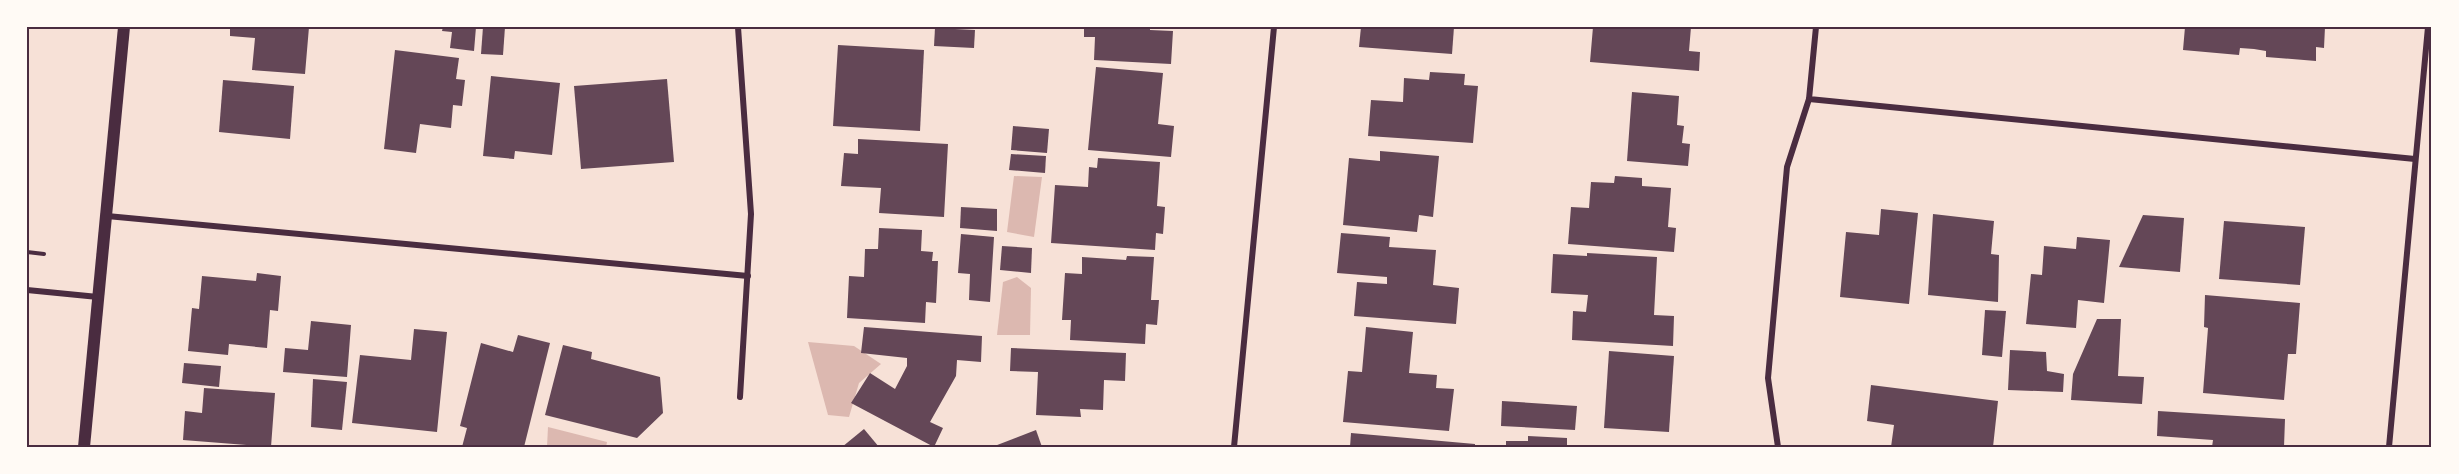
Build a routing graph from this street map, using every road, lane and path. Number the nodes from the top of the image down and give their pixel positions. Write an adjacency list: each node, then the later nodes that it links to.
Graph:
1 (124, 27): 8 (main road)
2 (738, 27): 11 (street)
3 (1274, 27): 16 (street)
4 (1816, 27): 6 (street)
5 (2428, 27): 7 (street)
6 (1809, 99): 7 (street); 17 (street)
7 (2415, 159): 18 (street)
8 (106, 216): 11 (street); 13 (main road)
9 (27, 252): 10 (path)
10 (44, 254)
11 (748, 276): 14 (street)
12 (27, 290): 13 (street)
13 (98, 297): 15 (main road)
14 (740, 396)
15 (84, 447)
16 (1234, 447)
17 (1778, 447)
18 (2389, 447)

